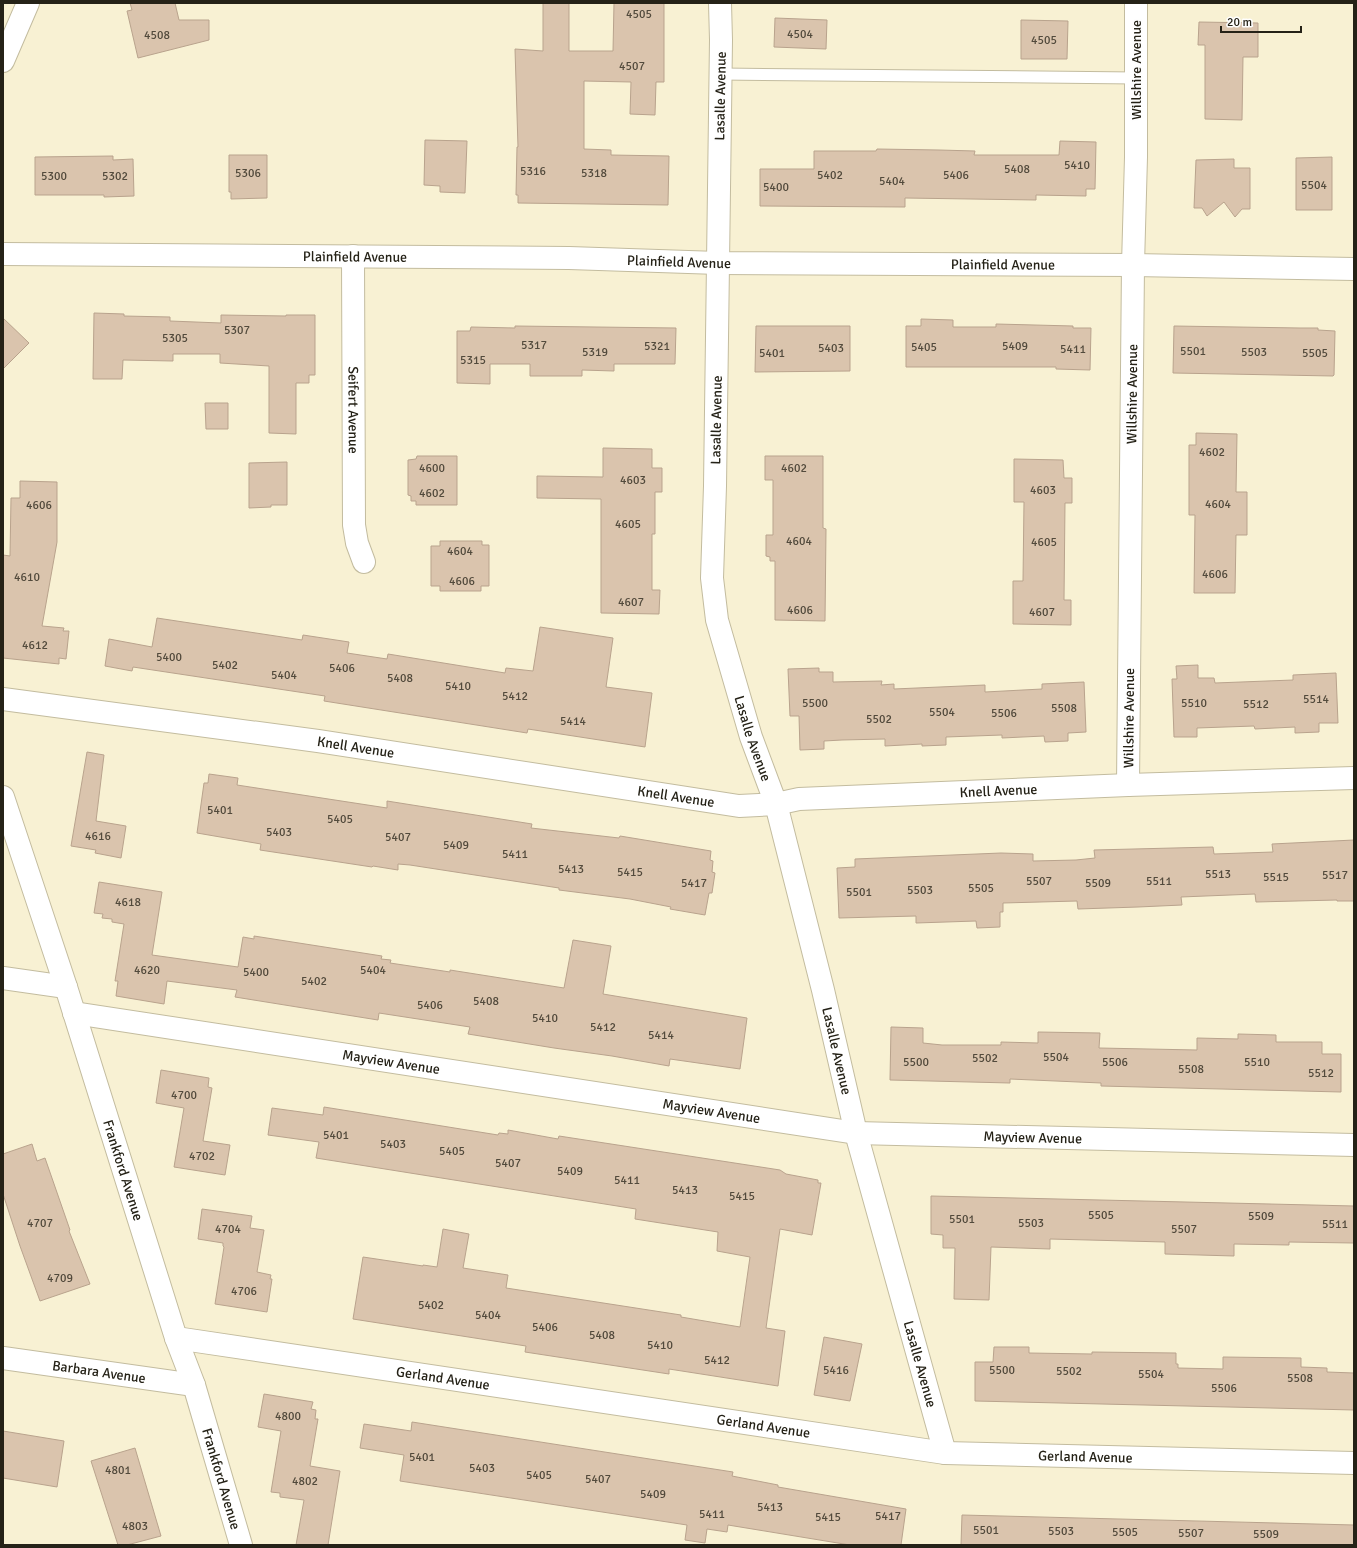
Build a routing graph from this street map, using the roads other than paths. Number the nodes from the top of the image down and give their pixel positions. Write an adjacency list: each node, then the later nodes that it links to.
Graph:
1 (28, 3): 4 (street)
2 (720, 3): 5 (street, Lasalle Avenue)
3 (1136, 3): 6 (street, Willshire Avenue)
4 (3, 61)
5 (721, 74): 6 (lane); 9 (street, Lasalle Avenue)
6 (1136, 78): 10 (street, Willshire Avenue)
7 (3, 254): 8 (street, Plainfield Avenue)
8 (353, 256): 9 (street, Plainfield Avenue); 12 (street, Seifert Avenue)
9 (718, 263): 10 (street, Plainfield Avenue); 17 (street, Lasalle Avenue)
10 (1133, 265): 11 (street, Plainfield Avenue); 15 (street, Willshire Avenue)
11 (1354, 269)
12 (364, 562)
13 (3, 699): 17 (street, Knell Avenue)
14 (1354, 778): 15 (street, Knell Avenue)
15 (1128, 785): 17 (street, Knell Avenue)
16 (3, 797): 19 (street, Frankford Avenue)
17 (776, 804): 21 (street, Lasalle Avenue)
18 (3, 978): 19 (street)
19 (66, 987): 20 (street, Frankford Avenue)
20 (74, 1013): 21 (street, Mayview Avenue); 23 (street, Frankford Avenue)
21 (856, 1133): 22 (street, Mayview Avenue); 26 (street, Lasalle Avenue)
22 (1354, 1145)
23 (176, 1338): 25 (street, Frankford Avenue); 26 (street, Gerland Avenue)
24 (3, 1358): 25 (street, Barbara Avenue)
25 (194, 1385): 28 (street, Frankford Avenue)
26 (945, 1453): 27 (street, Gerland Avenue)
27 (1354, 1463)
28 (241, 1545)

